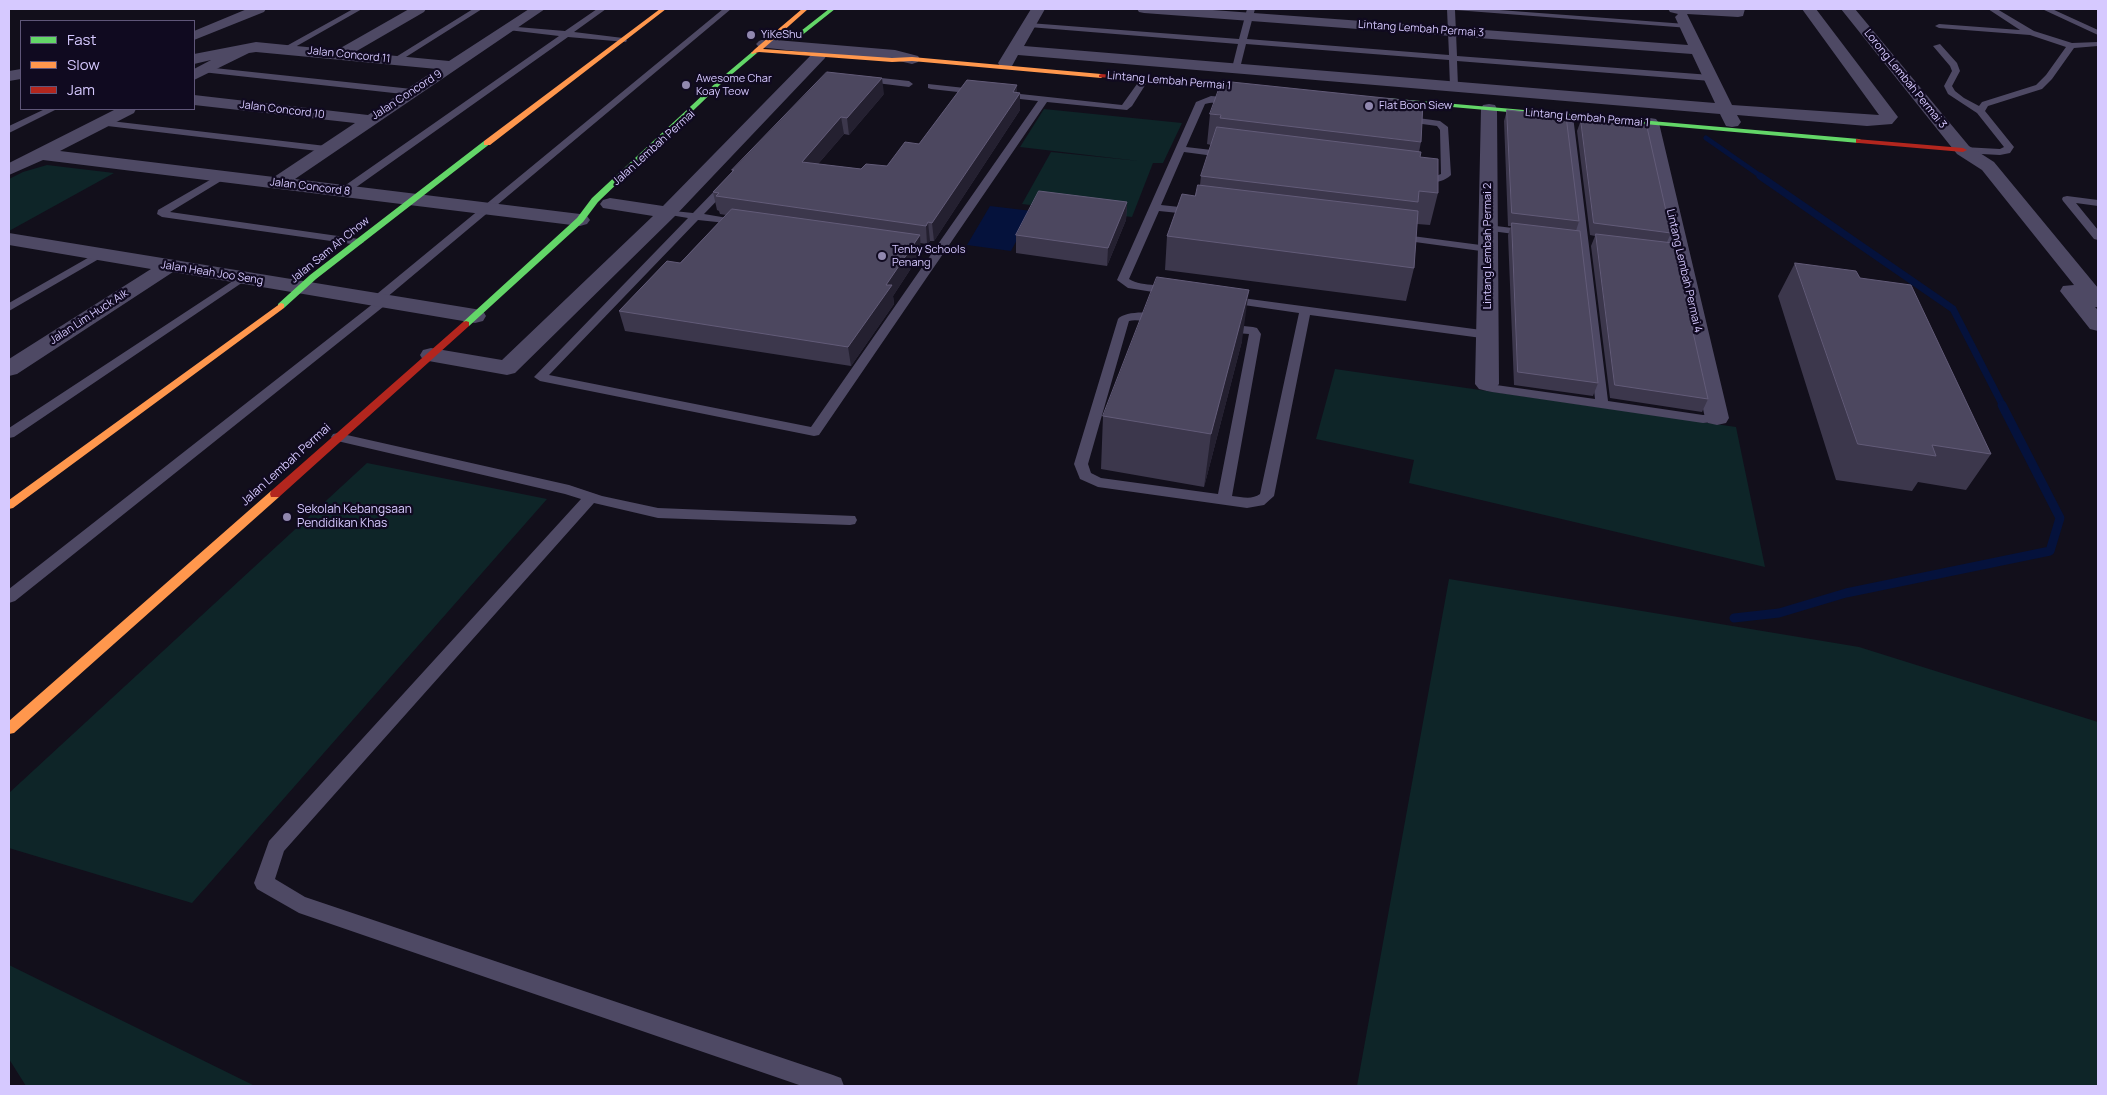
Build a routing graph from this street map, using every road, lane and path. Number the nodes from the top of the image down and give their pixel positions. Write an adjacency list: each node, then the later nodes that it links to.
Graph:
1 (259, 9): 31 (street)
2 (358, 9): 38 (lane)
3 (419, 9): 43 (street)
4 (478, 9): 46 (lane)
5 (538, 9): 26 (street, Jalan Concord 9)
6 (602, 9): 29 (lane)
7 (663, 9): 32 (street, Jalan Sam Ah Chow)
8 (727, 9): 92 (lane)
9 (805, 9): 37 (street, Jalan Lembah Permai)
10 (832, 9): 39 (street)
11 (840, 9): 42 (street)
12 (1038, 9): 24 (street)
13 (1144, 9): 20 (street, Lintang Lembah Permai 3)
14 (1451, 9): 27 (lane)
15 (1458, 9): 23 (lane)
16 (1809, 9): 64 (street, Lintang Lembah Permai 1)
17 (1848, 9): 78 (street, Lorong Lembah Permai 3)
18 (1992, 9): 30 (lane)
19 (2046, 9): 28 (lane)
20 (1180, 10): 22 (street, Lintang Lembah Permai 3)
21 (1738, 11): 23 (street)
22 (1250, 13): 27 (street, Lintang Lembah Permai 3); 33 (lane)
23 (1681, 17): 41 (street)
24 (1029, 25): 33 (lane); 40 (street)
25 (1939, 26): 30 (lane)
26 (508, 28): 29 (lane); 48 (street, Jalan Concord 9)
27 (1453, 32): 41 (street, Lintang Lembah Permai 3); 44 (lane)
28 (2098, 33)
29 (567, 34): 32 (lane); 86 (lane)
30 (2031, 34): 36 (lane)
31 (195, 36)
32 (623, 40): 88 (street, Jalan Sam Ah Chow)
33 (1243, 42): 44 (lane); 51 (lane)
34 (2098, 44): 36 (lane)
35 (1937, 46): 68 (lane)
36 (2071, 46): 68 (lane)
37 (760, 47): 39 (street, Lintang Lembah Permai 1); 96 (street, Jalan Lembah Permai)
38 (285, 49): 43 (street, Jalan Concord 11); 50 (street, Jalan Concord 11)
39 (783, 49): 42 (street, Lintang Lembah Permai 1); 47 (street)
40 (1013, 50): 49 (street); 51 (street, Lintang Lembah Permai 1)
41 (1698, 50): 53 (street)
42 (826, 52): 45 (street, Lintang Lembah Permai 1); 93 (street)
43 (340, 54): 46 (street, Jalan Concord 11)
44 (1452, 57): 53 (lane); 57 (lane)
45 (912, 59): 49 (street, Lintang Lembah Permai 1)
46 (394, 60): 48 (street, Jalan Concord 11)
47 (769, 62)
48 (452, 66): 59 (street, Jalan Concord 9)
49 (1003, 67): 54 (street, Lintang Lembah Permai 1)
50 (197, 68): 59 (lane)
51 (1236, 68): 57 (street, Lintang Lembah Permai 1)
52 (858, 78): 55 (lane)
53 (1711, 78): 64 (street)
54 (1145, 79): 58 (street, Lintang Lembah Permai 1); 60 (lane)
55 (909, 84)
56 (931, 86): 60 (lane)
57 (1454, 86): 64 (street, Lintang Lembah Permai 1)
58 (1272, 90)
59 (412, 92): 71 (street, Jalan Concord 9)
60 (1044, 99): 107 (lane)
61 (1371, 99): 65 (street, Lintang Lembah Permai 1)
62 (195, 100): 71 (street, Jalan Concord 10)
63 (1241, 102): 77 (lane)
64 (1726, 108): 75 (street)
65 (1489, 109): 69 (street, Lintang Lembah Permai 1); 98 (street, Lintang Lembah Permai 2)
66 (50, 110): 74 (lane)
67 (126, 110): 72 (street)
68 (1980, 111): 78 (lane)
69 (1568, 116): 73 (street, Lintang Lembah Permai 1); 128 (lane)
70 (1390, 118): 84 (lane)
71 (370, 120): 76 (street, Jalan Concord 9)
72 (102, 122): 76 (lane); 79 (street)
73 (1650, 123): 75 (street, Lintang Lembah Permai 1); 129 (street, Lintang Lembah Permai 4)
74 (9, 130)
75 (1736, 130): 78 (street, Lintang Lembah Permai 1)
76 (326, 149): 85 (street, Jalan Concord 9)
77 (1181, 149): 80 (lane); 91 (lane)
78 (1963, 150): 117 (street); 122 (street)
79 (41, 154): 81 (street); 83 (street, Jalan Concord 8)
80 (1239, 157)
81 (9, 170)
82 (737, 174): 95 (lane)
83 (222, 176): 85 (street, Jalan Concord 8); 103 (lane)
84 (1405, 177)
85 (277, 183): 86 (street, Jalan Concord 8)
86 (344, 191): 88 (street, Jalan Concord 8)
87 (624, 192): 90 (street, Jalan Lembah Permai)
88 (414, 200): 92 (street, Jalan Concord 8); 103 (street, Jalan Sam Ah Chow)
89 (2098, 203): 101 (lane)
90 (610, 204): 93 (street); 96 (street, Jalan Lembah Permai)
91 (1154, 207): 94 (lane); 114 (lane)
92 (485, 209): 96 (street, Jalan Concord 8); 116 (lane)
93 (668, 212): 95 (lane); 110 (street)
94 (1213, 214)
95 (695, 216): 97 (lane); 110 (lane)
96 (580, 220): 120 (street, Jalan Lembah Permai)
97 (754, 225)
98 (1488, 228): 99 (lane); 106 (street, Lintang Lembah Permai 2)
99 (1536, 234)
100 (1390, 236): 106 (lane)
101 (2098, 237)
102 (9, 239): 104 (street, Jalan Heah Joo Seng)
103 (359, 242): 113 (street, Jalan Sam Ah Chow)
104 (33, 243): 108 (street, Jalan Heah Joo Seng); 109 (street)
105 (890, 244): 107 (lane)
106 (1488, 249): 124 (street, Lintang Lembah Permai 2)
107 (939, 251): 110 (lane)
108 (100, 254): 111 (street, Jalan Heah Joo Seng); 118 (lane)
109 (9, 257)
110 (639, 257): 125 (street)
111 (170, 266): 112 (street, Jalan Heah Joo Seng); 126 (street, Jalan Lim Huck Aik)
112 (242, 278): 113 (street, Jalan Heah Joo Seng); 130 (lane)
113 (301, 288): 116 (street, Jalan Heah Joo Seng); 134 (street, Jalan Sam Ah Chow)
114 (1180, 293)
115 (1218, 299): 119 (lane)
116 (380, 301): 120 (street, Jalan Heah Joo Seng); 136 (lane)
117 (2098, 301)
118 (9, 308)
119 (1305, 312): 124 (lane); 133 (lane)
120 (475, 316): 125 (street, Jalan Lembah Permai)
121 (1175, 321): 133 (lane)
122 (2098, 324)
123 (1214, 326): 133 (lane)
124 (1488, 335): 127 (street, Lintang Lembah Permai 2)
125 (431, 355): 131 (street, Jalan Lembah Permai)
126 (9, 369)
127 (1487, 384): 128 (lane)
128 (1602, 404): 129 (lane)
129 (1717, 418)
130 (9, 434)
131 (338, 437): 132 (lane); 137 (street, Jalan Lembah Permai)
132 (590, 499): 135 (lane); 138 (lane)
133 (1224, 500)
134 (9, 505)
135 (850, 520)
136 (9, 597)
137 (9, 729)
138 (833, 1086)

